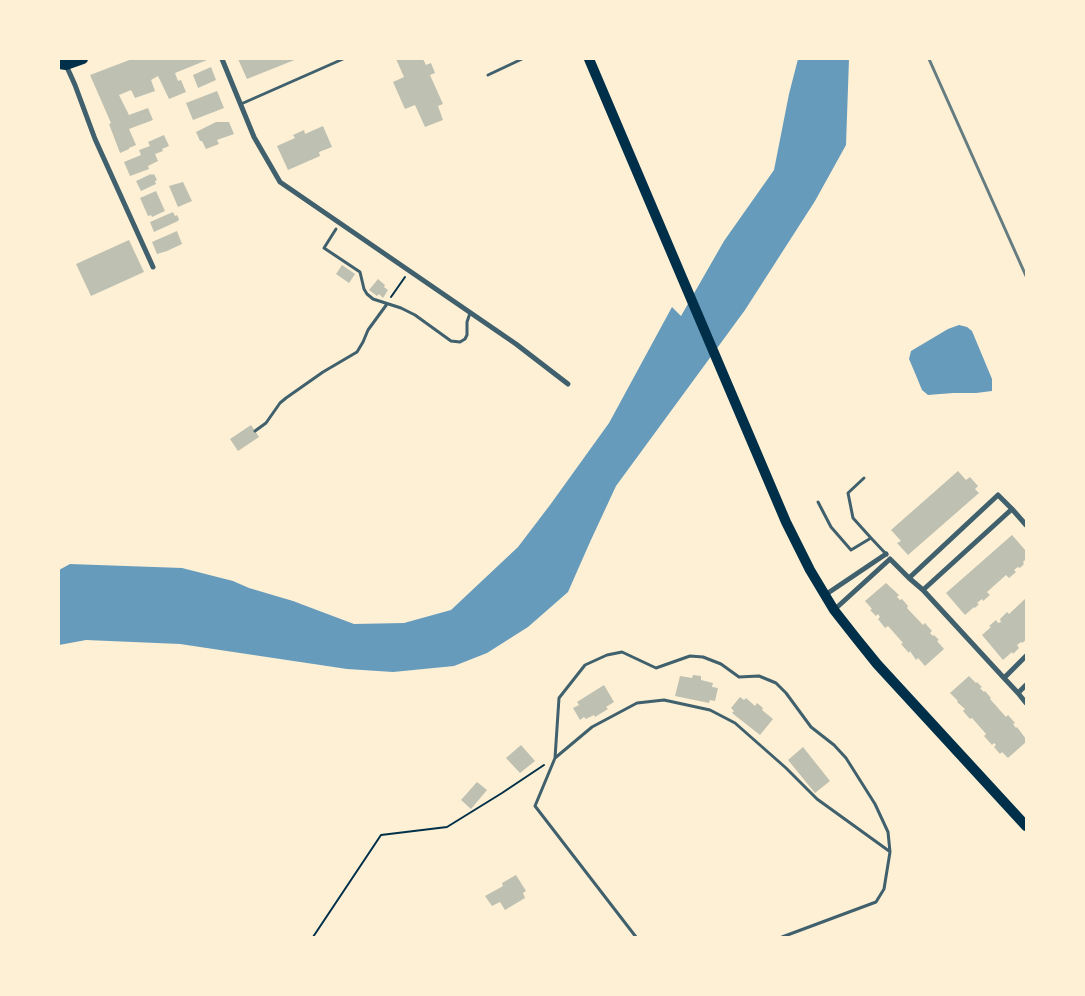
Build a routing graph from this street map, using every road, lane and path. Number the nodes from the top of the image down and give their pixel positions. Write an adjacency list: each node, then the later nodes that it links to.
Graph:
1 (83, 59): 6 (main road)
2 (222, 59): 8 (street)
3 (343, 59): 8 (lane)
4 (522, 59): 7 (lane)
5 (589, 59): 25 (main road)
6 (64, 63): 10 (street)
7 (488, 75)
8 (241, 104): 11 (street)
9 (336, 229): 12 (lane)
10 (153, 267)
11 (409, 271): 12 (path); 13 (street)
12 (387, 304): 13 (lane); 15 (lane)
13 (470, 313): 14 (street)
14 (568, 384)
15 (255, 431)
16 (864, 478): 20 (lane)
17 (818, 502): 20 (lane)
18 (1012, 509): 19 (street); 23 (street); 24 (street)
19 (1026, 525)
20 (871, 538): 21 (lane)
21 (886, 554): 22 (lane); 25 (street)
22 (890, 559): 23 (street); 26 (street)
23 (909, 578): 24 (street)
24 (923, 590): 28 (street)
25 (825, 594): 26 (main road)
26 (834, 610): 33 (main road)
27 (1026, 656): 28 (street)
28 (1004, 678): 30 (street)
29 (1026, 685): 30 (street)
30 (1018, 693): 31 (street)
31 (1026, 703)
32 (555, 758): 34 (lane); 34 (lane); 35 (path); 36 (lane)
33 (1026, 826)
34 (890, 852): 37 (lane)
35 (314, 937)
36 (636, 937)
37 (782, 937)

